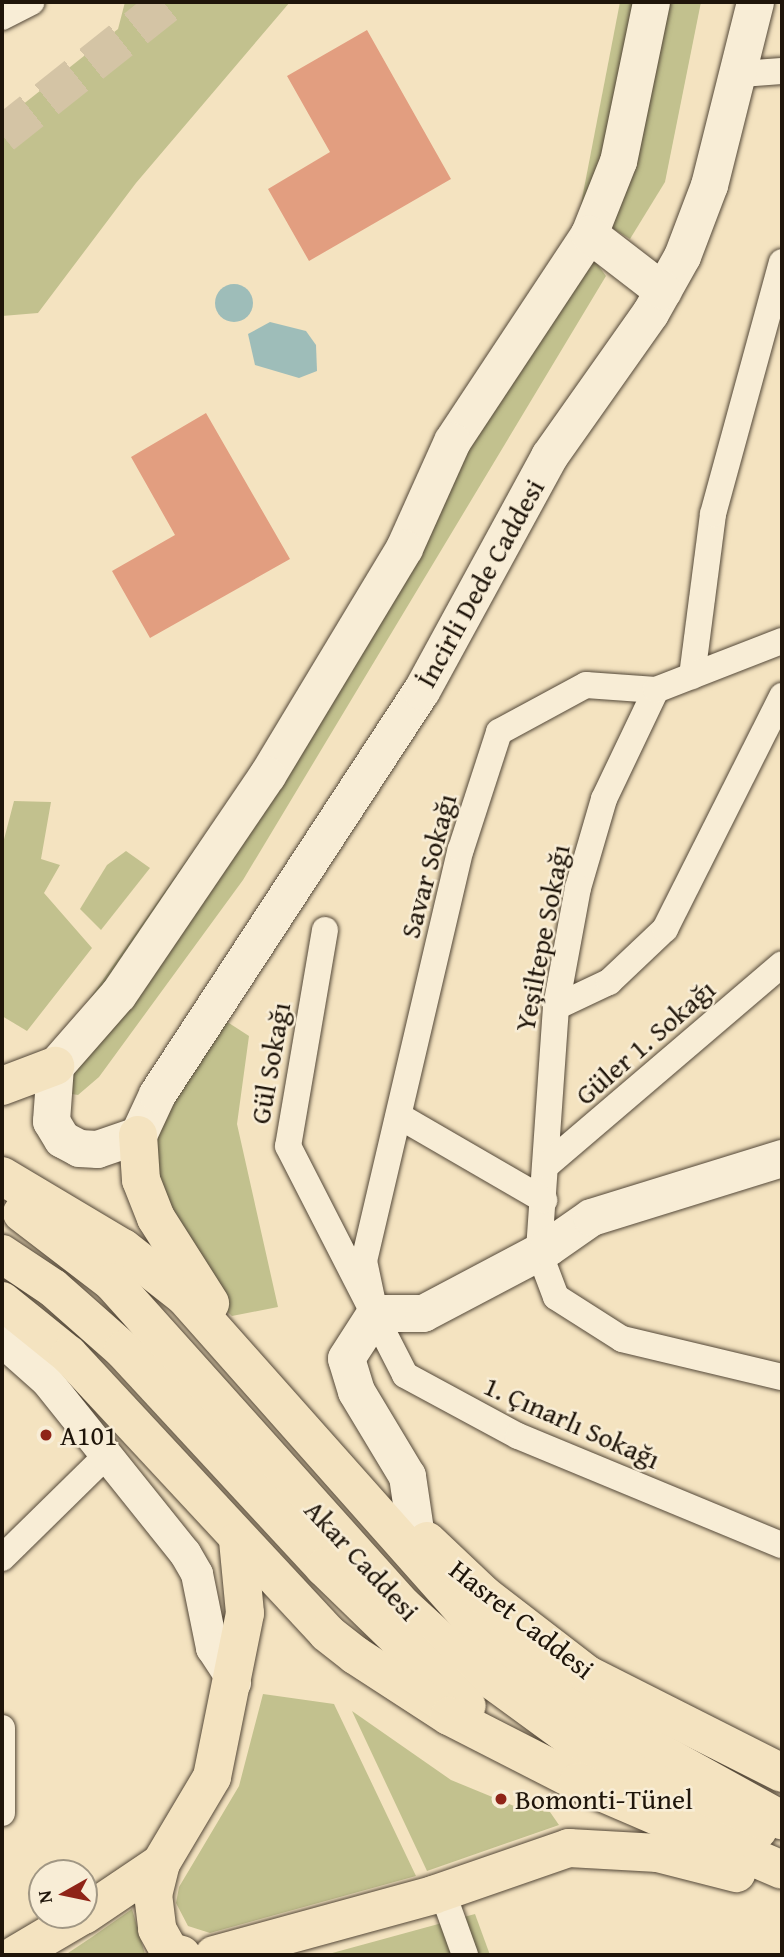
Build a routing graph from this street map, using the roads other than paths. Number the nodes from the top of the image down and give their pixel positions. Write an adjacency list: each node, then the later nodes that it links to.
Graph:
1 (31, 2): 4 (street)
2 (651, 2): 7 (main road)
3 (755, 2): 6 (main road, İncirli Dede Caddesi)
4 (2, 17)
5 (782, 71): 6 (street)
6 (741, 74): 9 (main road, İncirli Dede Caddesi)
7 (589, 234): 9 (main road); 17 (main road)
8 (782, 262): 11 (street)
9 (663, 290): 20 (main road, İncirli Dede Caddesi)
10 (782, 641): 11 (street, Savar Sokağı)
11 (692, 676): 12 (street, Savar Sokağı)
12 (656, 690): 16 (street, Yeşiltepe Sokağı); 19 (street, Savar Sokağı)
13 (782, 696): 16 (street)
14 (325, 930): 29 (street, Gül Sokağı)
15 (782, 964): 22 (street, Güler 1. Sokağı)
16 (556, 1007): 22 (street, Yeşiltepe Sokağı)
17 (55, 1066): 18 (main road); 20 (main road)
18 (2, 1086)
19 (400, 1116): 25 (street); 29 (street, Savar Sokağı)
20 (138, 1135): 31 (main road)
21 (782, 1158): 26 (main road)
22 (547, 1165): 25 (street, Yeşiltepe Sokağı)
23 (2, 1176): 31 (main road)
24 (2, 1200): 45 (main road, Akar Caddesi)
25 (544, 1200): 26 (street, Yeşiltepe Sokağı)
26 (539, 1252): 29 (main road); 32 (street)
27 (2, 1254): 41 (main road, Akar Caddesi)
28 (2, 1301): 36 (main road)
29 (375, 1313): 35 (main road); 37 (street, 1. Çınarlı Sokağı)
30 (2, 1341): 33 (street)
31 (237, 1351): 34 (main road)
32 (782, 1377)
33 (108, 1454): 38 (street); 39 (street)
34 (351, 1483): 35 (main road, Hasret Caddesi); 44 (main road)
35 (415, 1530): 42 (main road, Hasret Caddesi)
36 (238, 1539): 39 (main road); 41 (main road)
37 (781, 1545)
38 (2, 1558)
39 (235, 1683): 46 (main road)
40 (2, 1728): 43 (street)
41 (520, 1749): 45 (main road)
42 (782, 1773)
43 (2, 1813)
44 (782, 1820)
45 (781, 1859): 47 (main road)
46 (161, 1863): 48 (main road); 51 (main road)
47 (442, 1891): 52 (main road); 53 (street)
48 (98, 1906)
49 (60, 1929): 50 (main road)
50 (15, 1955)
51 (183, 1955)
52 (214, 1955)
53 (465, 1955)

